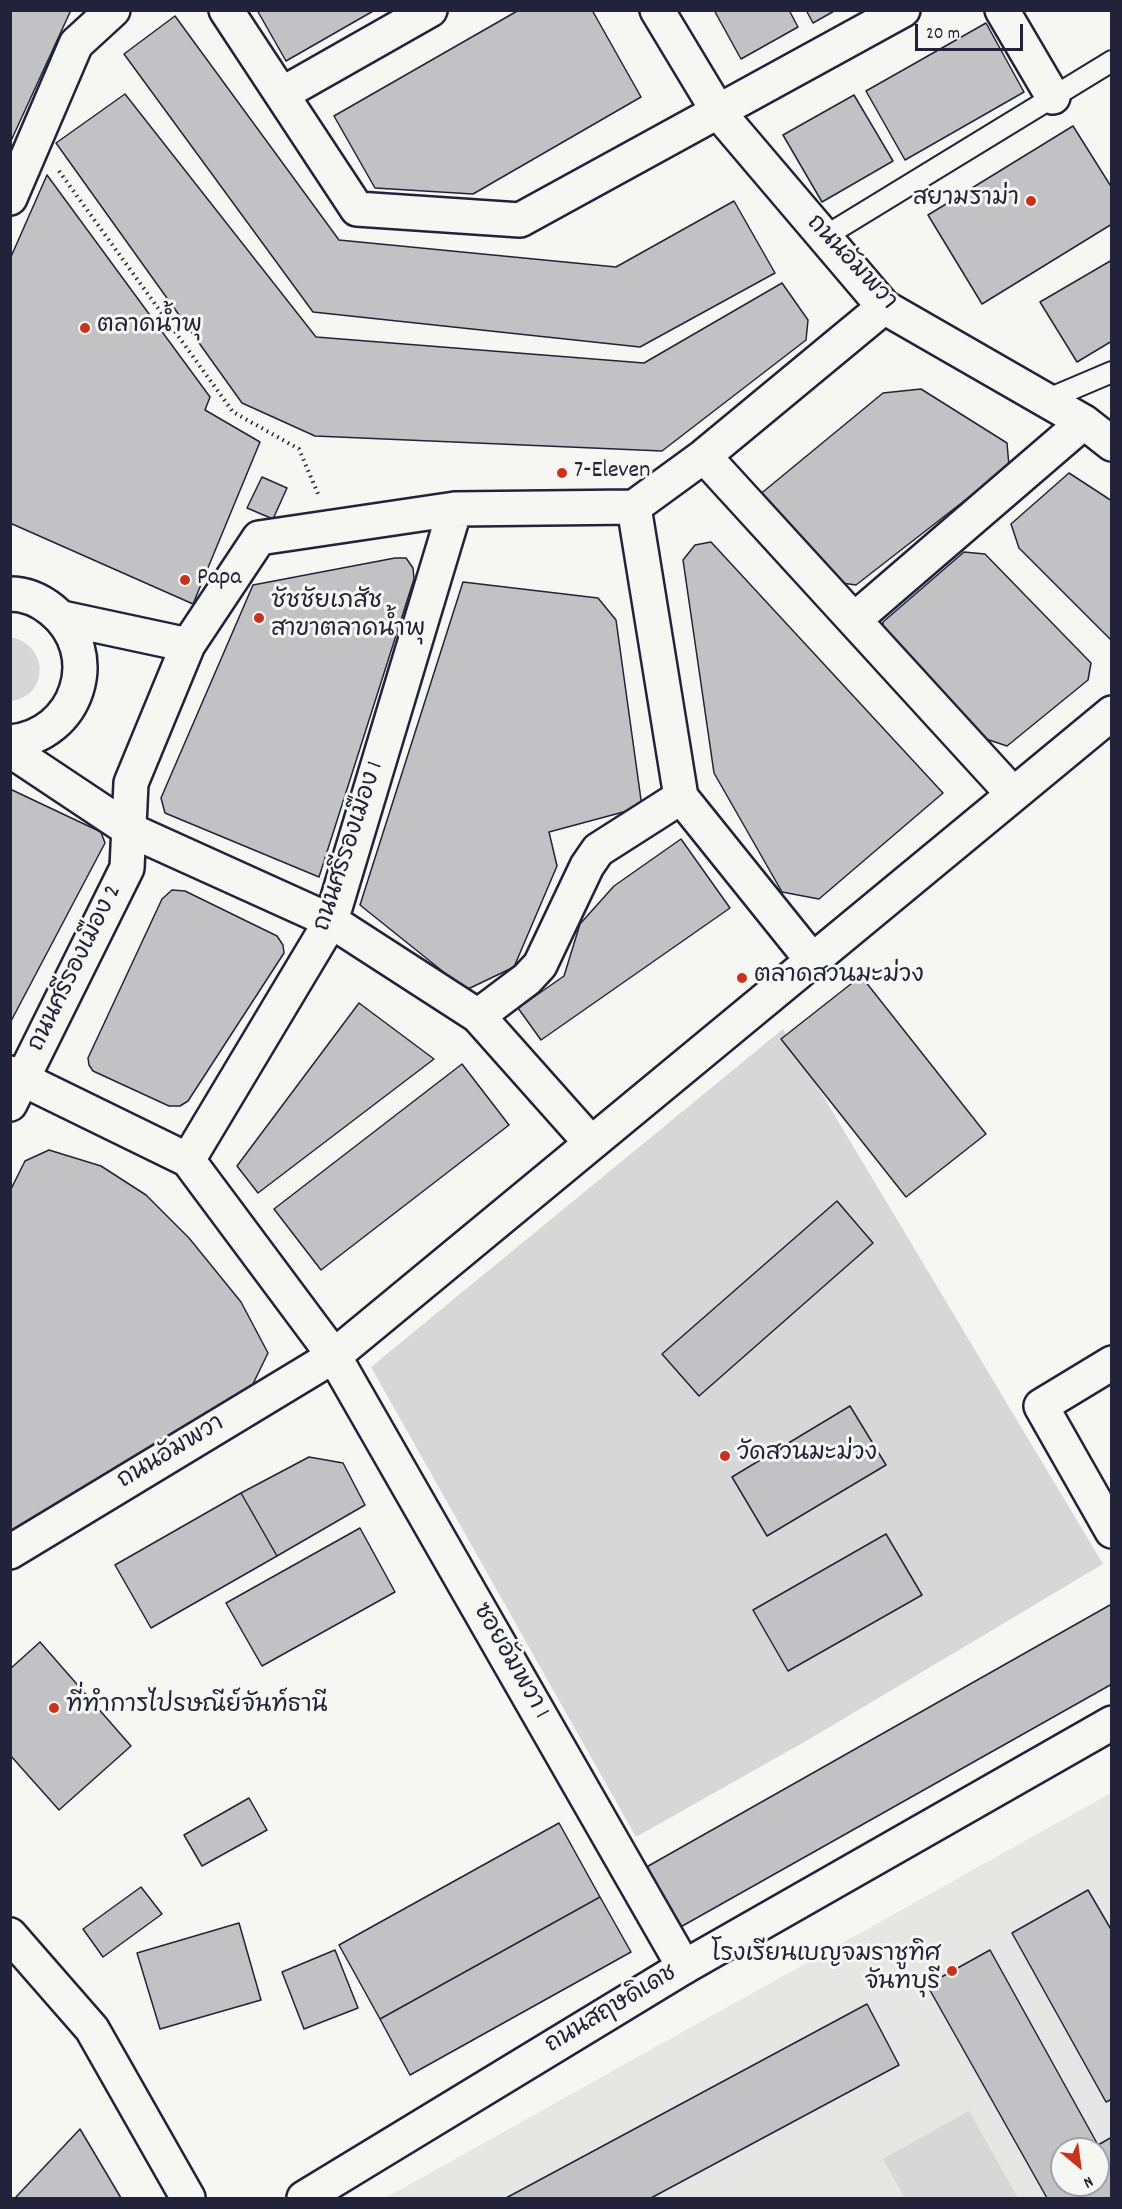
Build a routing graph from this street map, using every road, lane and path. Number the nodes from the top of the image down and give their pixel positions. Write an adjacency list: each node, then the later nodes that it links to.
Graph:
1 (113, 10): 11 (street)
2 (226, 10): 8 (street)
3 (430, 10): 8 (street)
4 (657, 10): 10 (street, ถนนอัมพวา)
5 (903, 10): 10 (street)
6 (1002, 10): 9 (street)
7 (1112, 62): 9 (lane)
8 (282, 94): 10 (street)
9 (1053, 97): 13 (lane)
10 (718, 113): 13 (street, ถนนอัมพวา)
11 (36, 139): 12 (street); 22 (path)
12 (10, 198)
13 (824, 237): 14 (street, ถนนอัมพวา)
14 (884, 307): 16 (street, ถนนอัมพวา); 19 (street)
15 (1112, 372): 16 (lane)
16 (1046, 400): 17 (street, ถนนอัมพวา)
17 (1084, 422): 18 (street, ถนนอัมพวา); 25 (street)
18 (1112, 444)
19 (704, 456): 20 (street); 25 (street)
20 (634, 507): 21 (street, ถนนศรีรองเมือง 2); 31 (street)
21 (455, 509): 22 (street, ถนนศรีรองเมือง 2); 33 (street, ถนนศรีรองเมือง 1)
22 (333, 527): 26 (street, ถนนศรีรองเมือง 2)
23 (10, 594): 24 (street)
24 (62, 618): 26 (street); 28 (street)
25 (854, 620): 30 (street)
26 (188, 645): 32 (street, ถนนศรีรองเมือง 2)
27 (1112, 713): 30 (street)
28 (10, 742)
29 (10, 750): 32 (street)
30 (1013, 794): 34 (street, ถนนอัมพวา)
31 (681, 797): 34 (street); 35 (street)
32 (130, 830): 33 (street); 36 (street, ถนนศรีรองเมือง 2)
33 (331, 921): 35 (street); 38 (street, ถนนศรีรองเมือง 1)
34 (812, 960): 37 (street, ถนนอัมพวา)
35 (478, 1016): 37 (street)
36 (15, 1085): 38 (street)
37 (591, 1143): 39 (street, ถนนอัมพวา)
38 (188, 1160): 39 (street, ซอยอัมพวา 1)
39 (334, 1356): 42 (street, ถนนอัมพวา); 45 (street, ซอยอัมพวา 1)
40 (1112, 1363): 41 (street)
41 (1112, 1531)
42 (10, 1551)
43 (1112, 1723): 45 (street, ถนนสฤษดิเดช)
44 (10, 1935): 46 (street)
45 (684, 1967): 47 (street, ถนนสฤษดิเดช)
46 (188, 2199)
47 (304, 2199)

